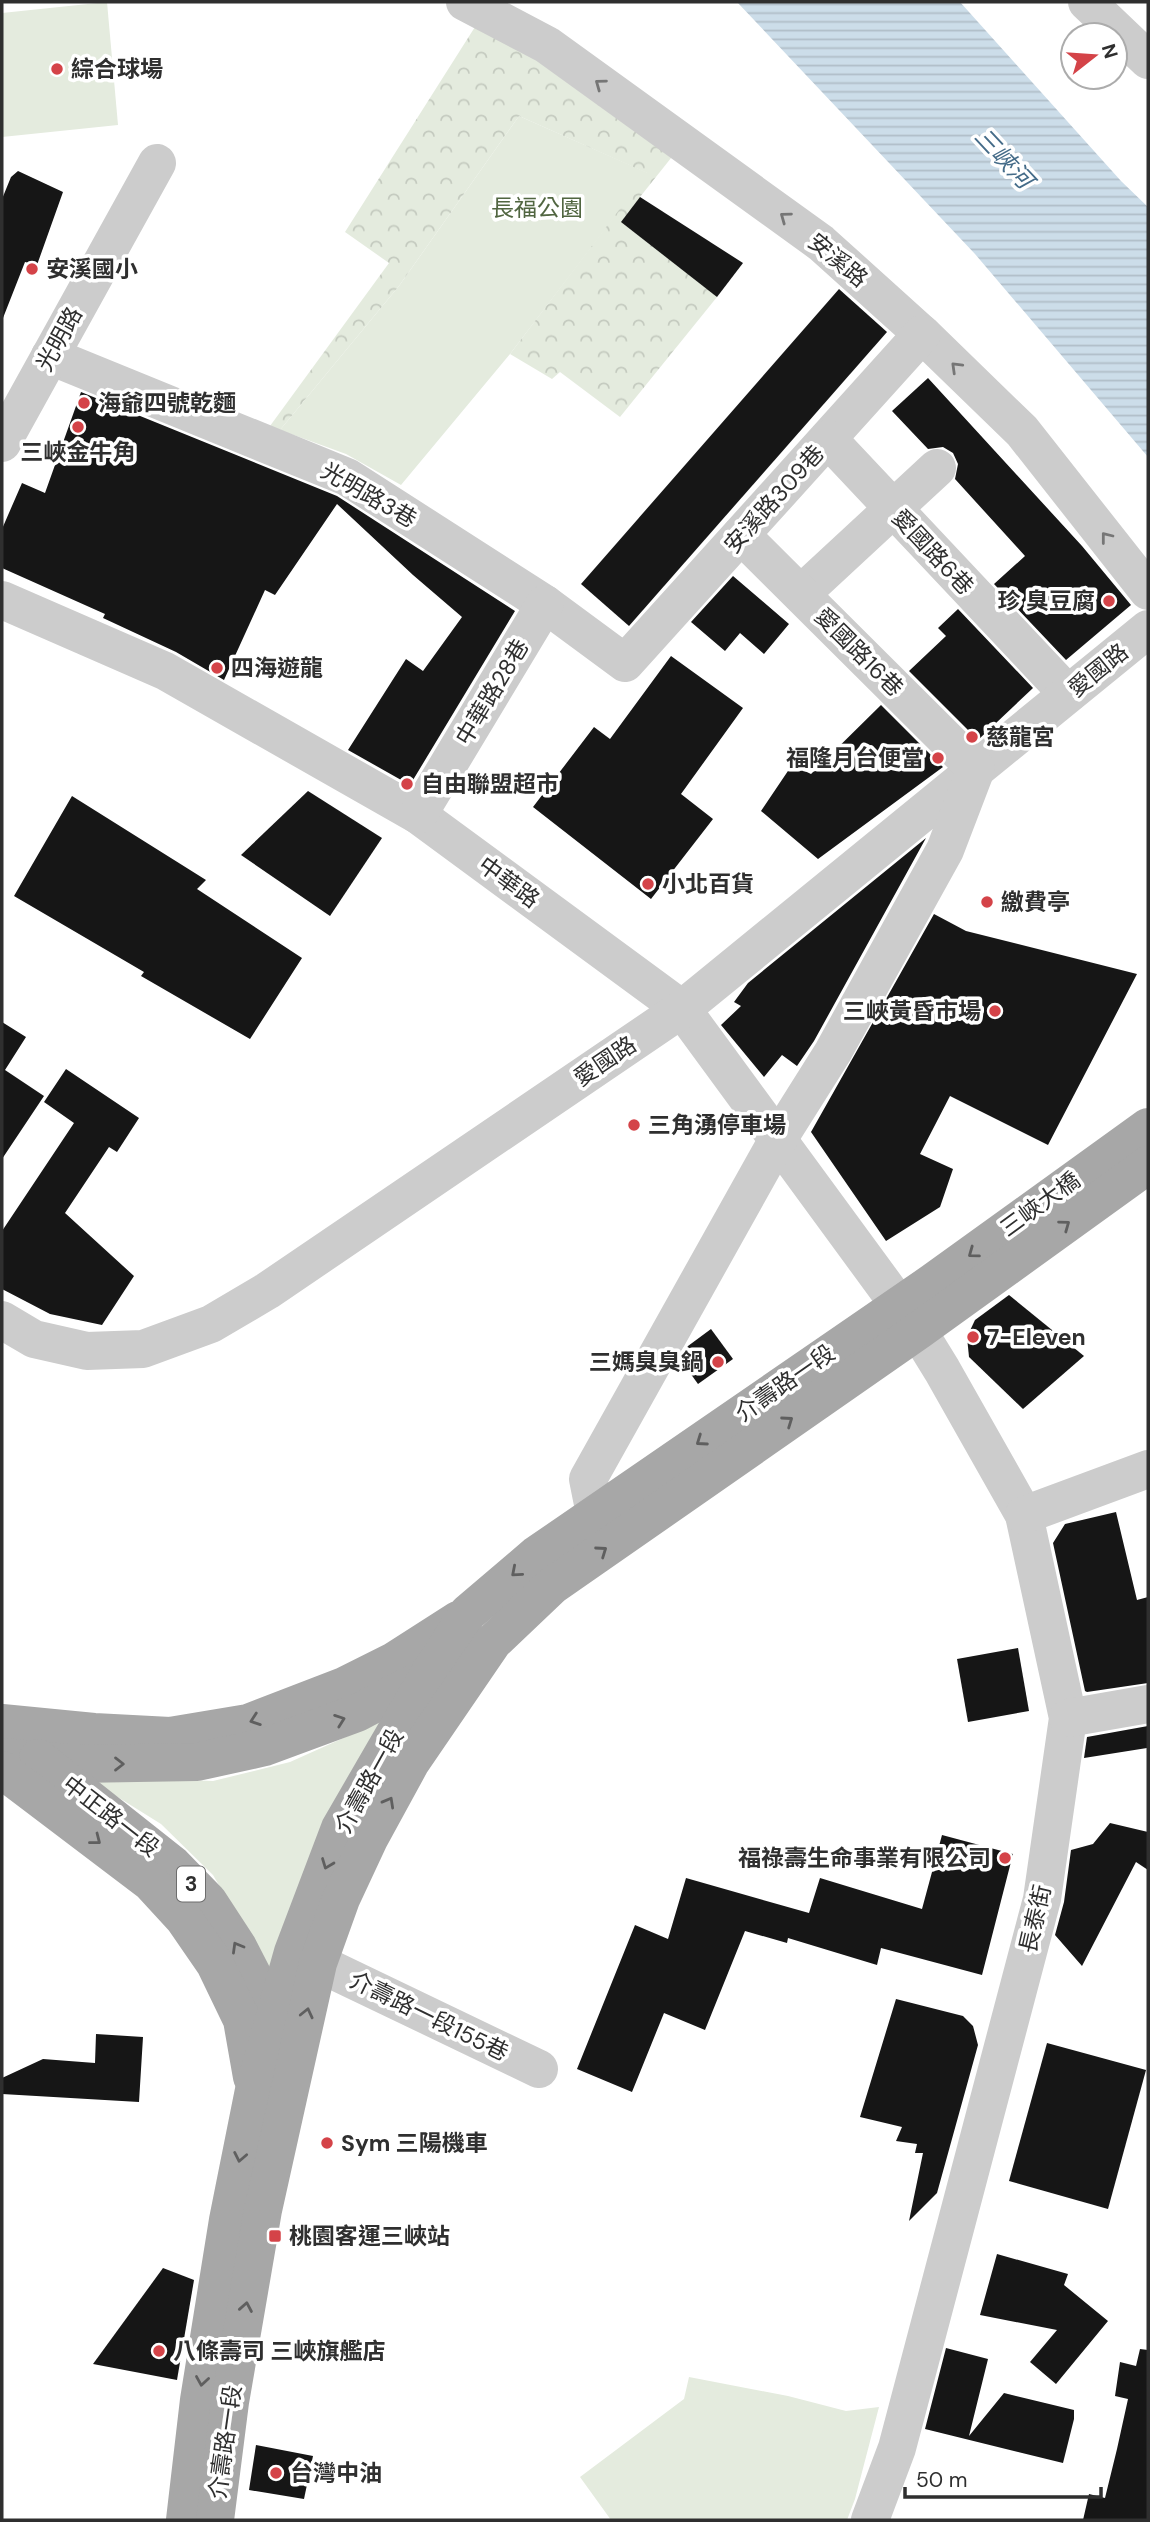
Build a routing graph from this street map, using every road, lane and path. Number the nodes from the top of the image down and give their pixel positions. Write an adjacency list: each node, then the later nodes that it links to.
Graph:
1 (465, 2): 5 (street, 安溪路, one-way to 1)
2 (1087, 2): 3 (street)
3 (1148, 60)
4 (157, 163): 6 (street, 光明路)
5 (922, 334): 7 (street, 安溪路309巷); 12 (street, 安溪路, one-way to 5)
6 (50, 356): 8 (street, 光明路); 15 (street, 光明路3巷)
7 (828, 439): 10 (street, 愛國路6巷); 11 (street, 安溪路309巷)
8 (2, 443)
9 (937, 468): 10 (street)
10 (893, 509): 13 (street); 18 (street, 愛國路6巷)
11 (741, 535): 13 (street, 愛國路16巷); 17 (street, 安溪路309巷)
12 (1148, 591)
13 (800, 594): 19 (street, 愛國路16巷)
14 (2, 600): 20 (street, 中華路)
15 (545, 604): 17 (street, 光明路3巷); 20 (street, 中華路28巷)
16 (1148, 629): 18 (street, 愛國路)
17 (625, 663)
18 (1068, 695): 19 (street, 愛國路)
19 (976, 769): 21 (street, 愛國路); 23 (street)
20 (418, 815): 21 (street, 中華路)
21 (681, 1009): 23 (street, 中華路); 27 (street, 愛國路)
22 (1148, 1127): 25 (main road, 三峽大橋, one-way to 25)
23 (777, 1141): 26 (street, 中華路); 29 (street)
24 (1148, 1165): 25 (main road, 三峽大橋, one-way to 24)
25 (942, 1295): 26 (main road, 介壽路一段)
26 (908, 1318): 29 (main road, 介壽路一段, one-way to 29); 30 (street, 長泰街); 32 (main road, 介壽路一段, one-way to 26)
27 (2, 1320)
28 (1148, 1469): 30 (street)
29 (595, 1514): 31 (main road, 介壽路一段, one-way to 31)
30 (1024, 1515): 35 (street, 長泰街)
31 (468, 1613): 33 (main road, 介壽路一段); 36 (main road, one-way to 36)
32 (493, 1642): 33 (main road); 41 (main road, 介壽路一段, one-way to 32)
33 (428, 1676): 39 (main road, one-way to 33); 42 (main road, 介壽路一段, one-way to 42)
34 (1148, 1704): 35 (street)
35 (1068, 1718): 47 (street, 長泰街)
36 (2, 1723)
37 (2, 1729): 39 (main road, 中正路一段 / 3)
38 (2, 1758): 39 (main road)
39 (41, 1760): 42 (main road, 中正路一段 / 3, one-way to 39)
40 (2, 1770): 44 (main road, 中正路一段 / 3, one-way to 44)
41 (318, 1963): 43 (street, 介壽路一段155巷); 44 (main road, 介壽路一段, one-way to 41)
42 (272, 2020): 44 (main road, 中正路一段 / 3)
43 (539, 2069)
44 (270, 2097): 45 (main road, 介壽路一段 / 3, one-way to 45); 46 (main road, 介壽路一段 / 3, one-way to 44)
45 (186, 2520)
46 (215, 2520)
47 (870, 2520)

